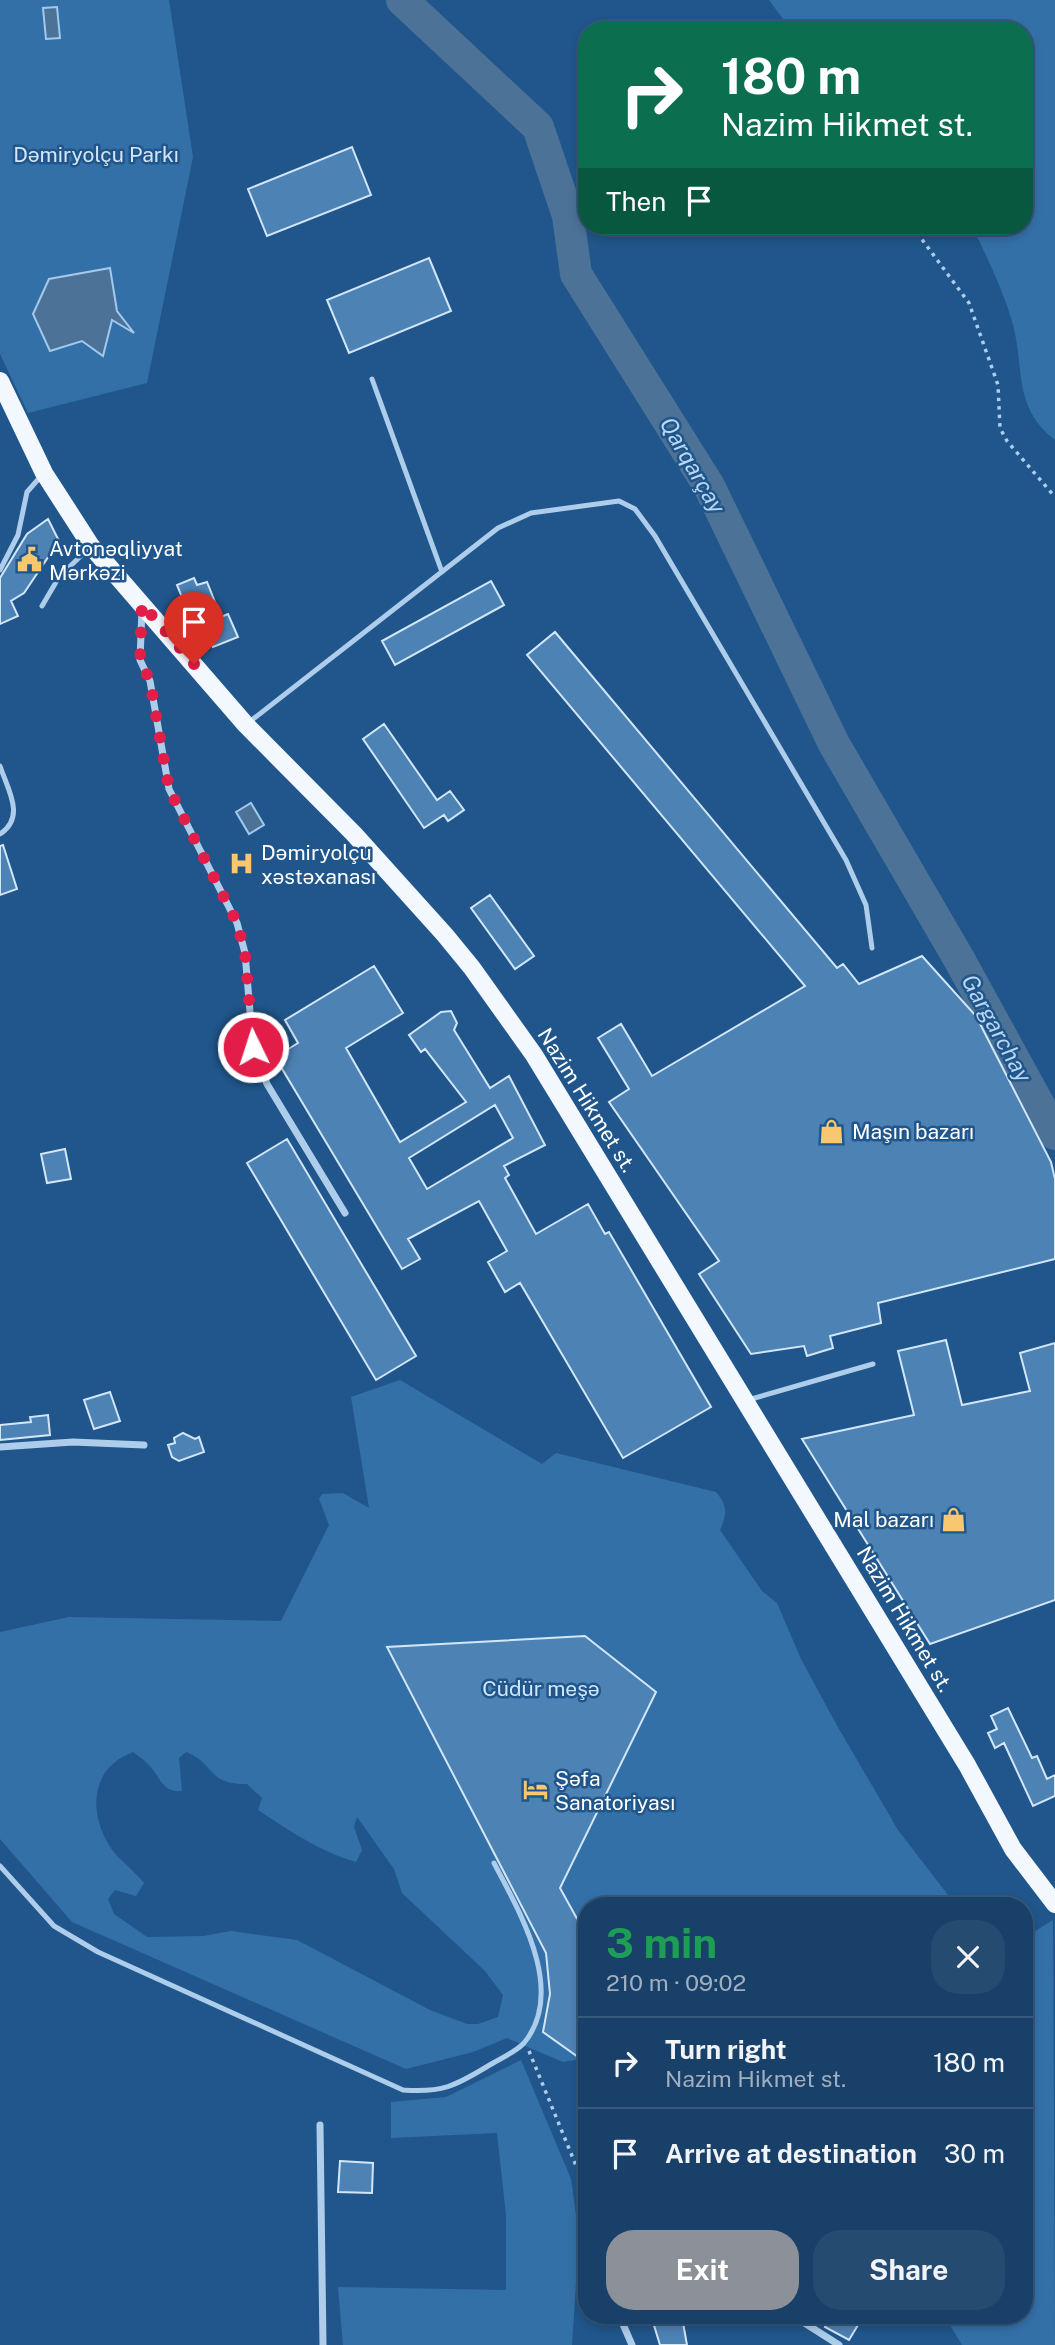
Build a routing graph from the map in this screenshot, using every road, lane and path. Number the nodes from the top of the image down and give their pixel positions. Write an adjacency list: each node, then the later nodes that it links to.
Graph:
1 (919, 235): 5 (path)
2 (372, 379): 8 (lane)
3 (0, 381): 4 (main road, Nazim Hikmet st.)
4 (44, 473): 6 (main road, Nazim Hikmet st.); 7 (lane)
5 (1055, 497)
6 (91, 546): 9 (main road, Nazim Hikmet st.); 10 (lane)
7 (0, 570)
8 (442, 572): 11 (lane); 14 (lane)
9 (142, 604): 11 (main road, Nazim Hikmet st.); 15 (street)
10 (42, 606)
11 (246, 725): 17 (main road, Nazim Hikmet st.)
12 (0, 766): 13 (lane)
13 (0, 834)
14 (872, 948)
15 (345, 1213)
16 (873, 1364): 17 (lane)
17 (745, 1401): 22 (main road, Nazim Hikmet st.)
18 (144, 1445): 19 (street)
19 (0, 1447)
20 (494, 1863): 23 (lane)
21 (0, 1866): 23 (lane)
22 (1055, 1904)
23 (523, 2044): 25 (path)
24 (320, 2125): 28 (street)
25 (578, 2169)
26 (623, 2324): 29 (street)
27 (806, 2324): 30 (street)
28 (323, 2345)
29 (632, 2345)
30 (838, 2345)

